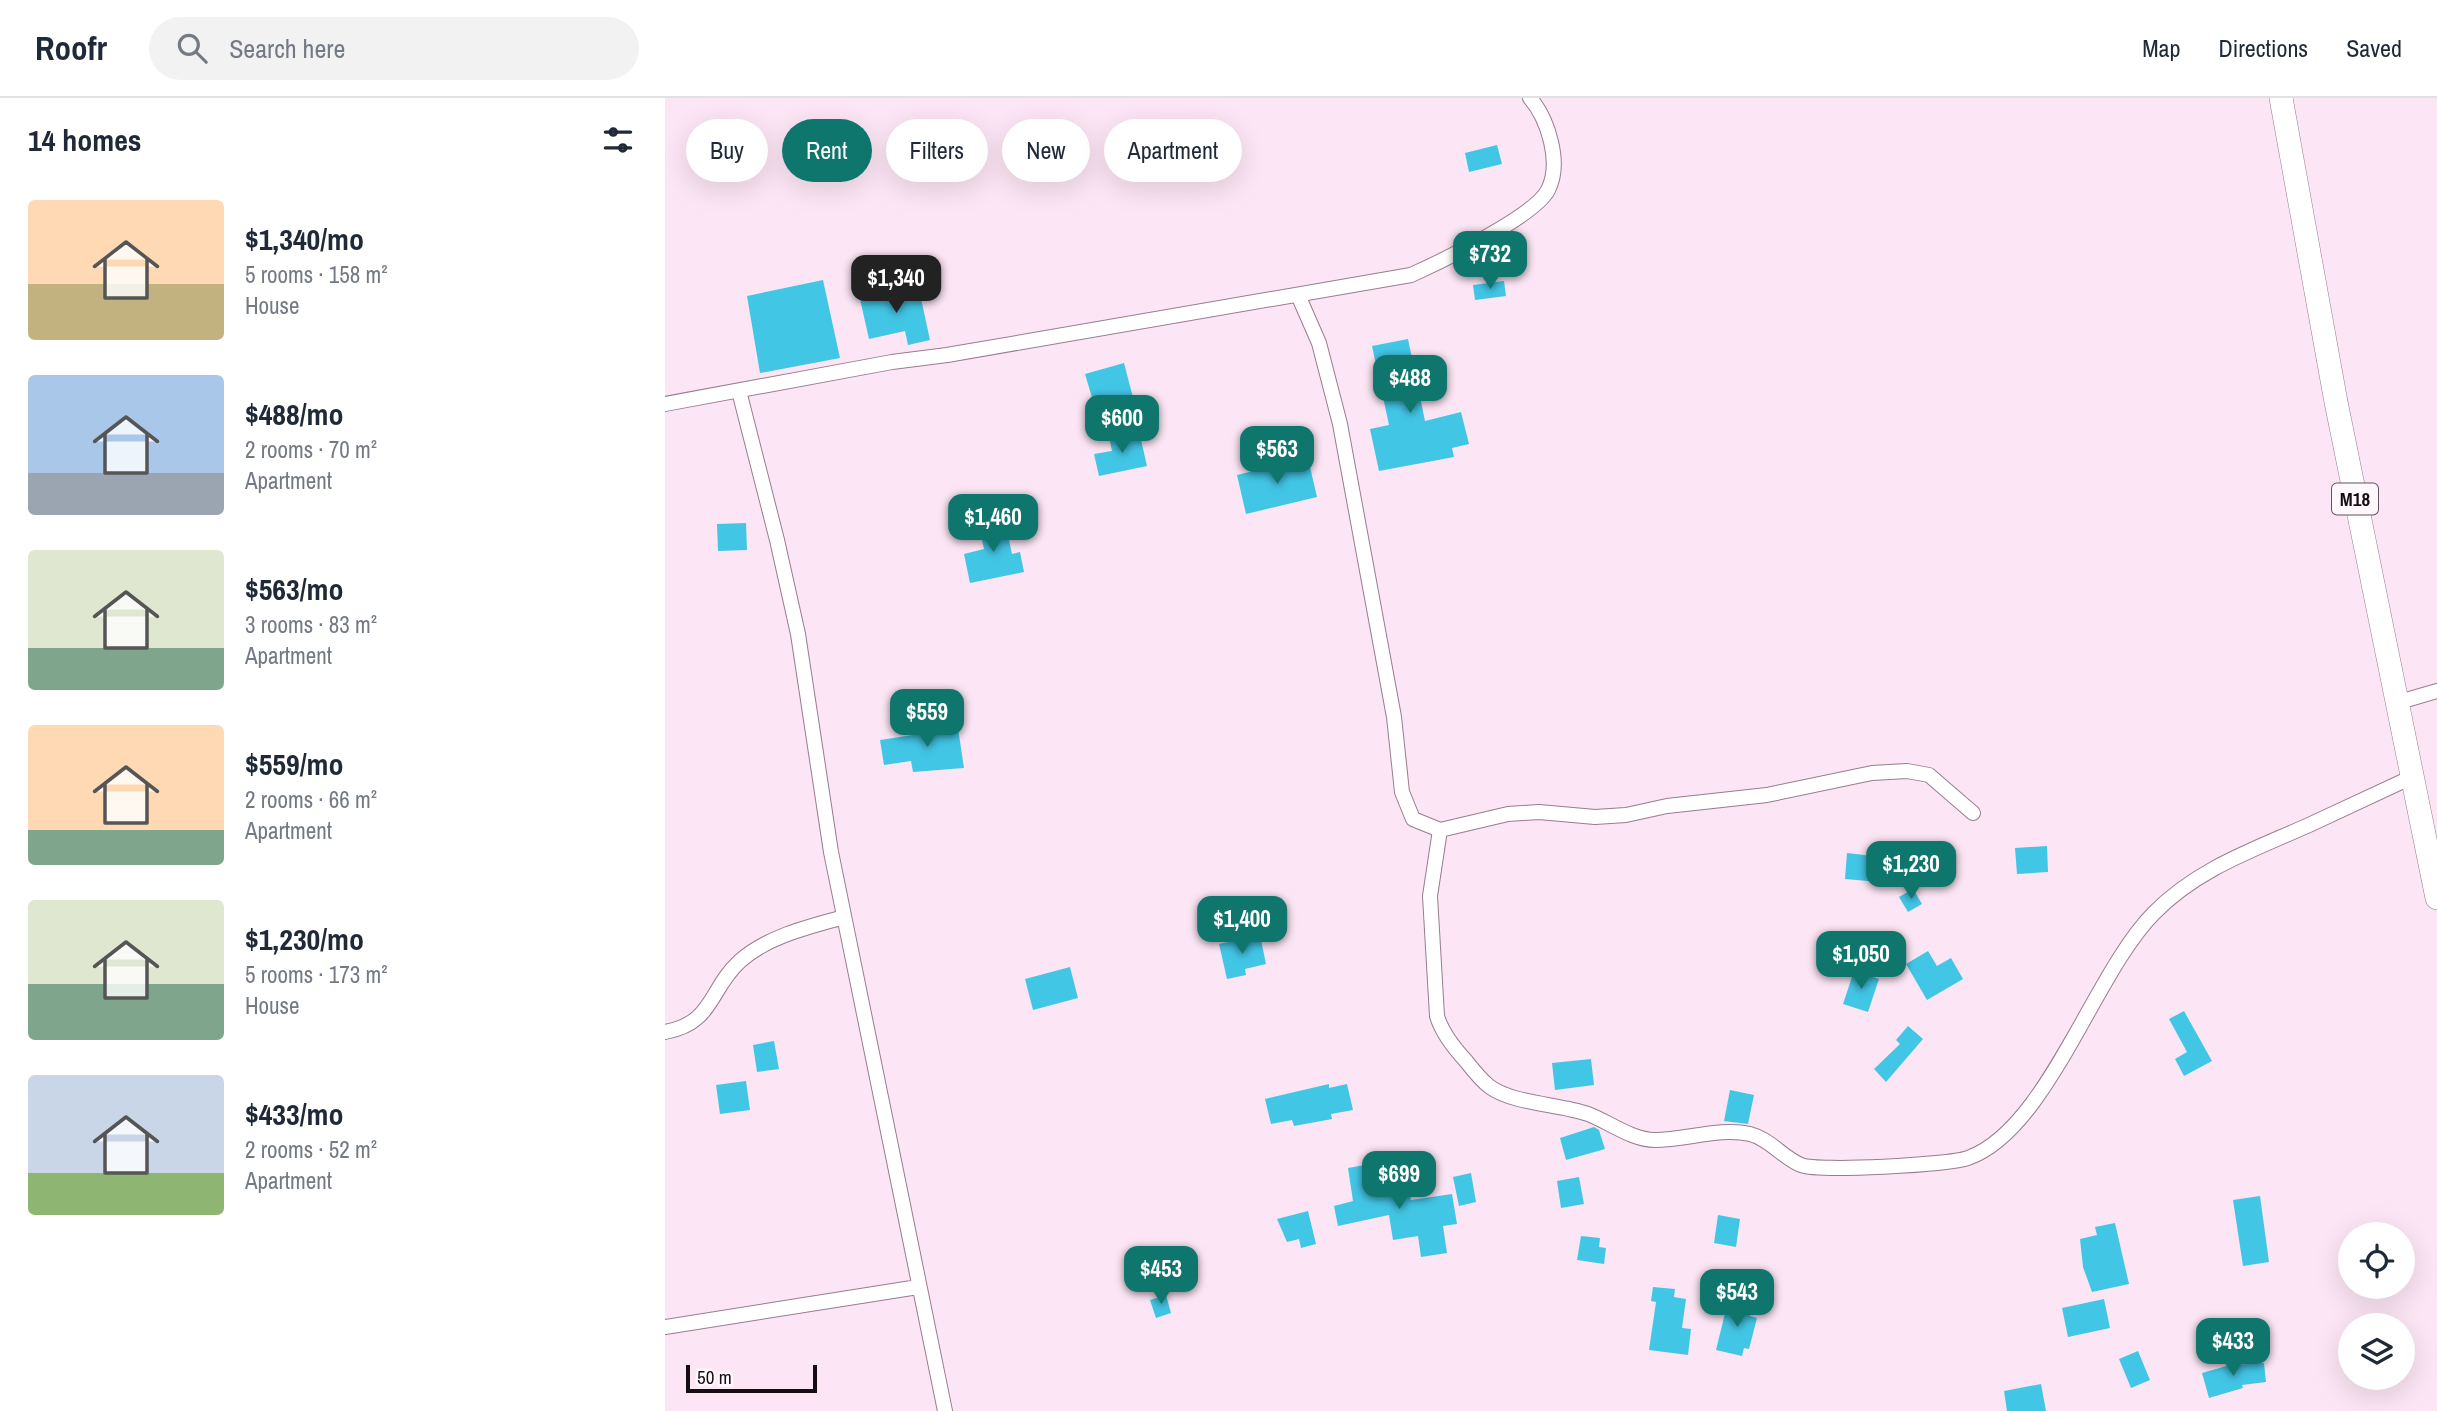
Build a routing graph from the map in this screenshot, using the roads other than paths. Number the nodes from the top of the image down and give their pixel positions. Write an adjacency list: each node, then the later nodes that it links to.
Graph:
1 (1529, 98): 3 (street)
2 (2281, 98): 7 (main road, M18)
3 (1298, 295): 4 (street); 10 (street)
4 (739, 391): 5 (street); 12 (street)
5 (665, 404)
6 (2437, 691): 7 (street)
7 (2396, 702): 8 (main road, M18)
8 (2412, 777): 10 (street); 11 (main road, M18)
9 (1973, 813): 10 (street)
10 (1440, 830)
11 (2437, 898)
12 (844, 917): 13 (street); 14 (street)
13 (665, 1032)
14 (918, 1287): 15 (street); 16 (street)
15 (665, 1327)
16 (944, 1411)

